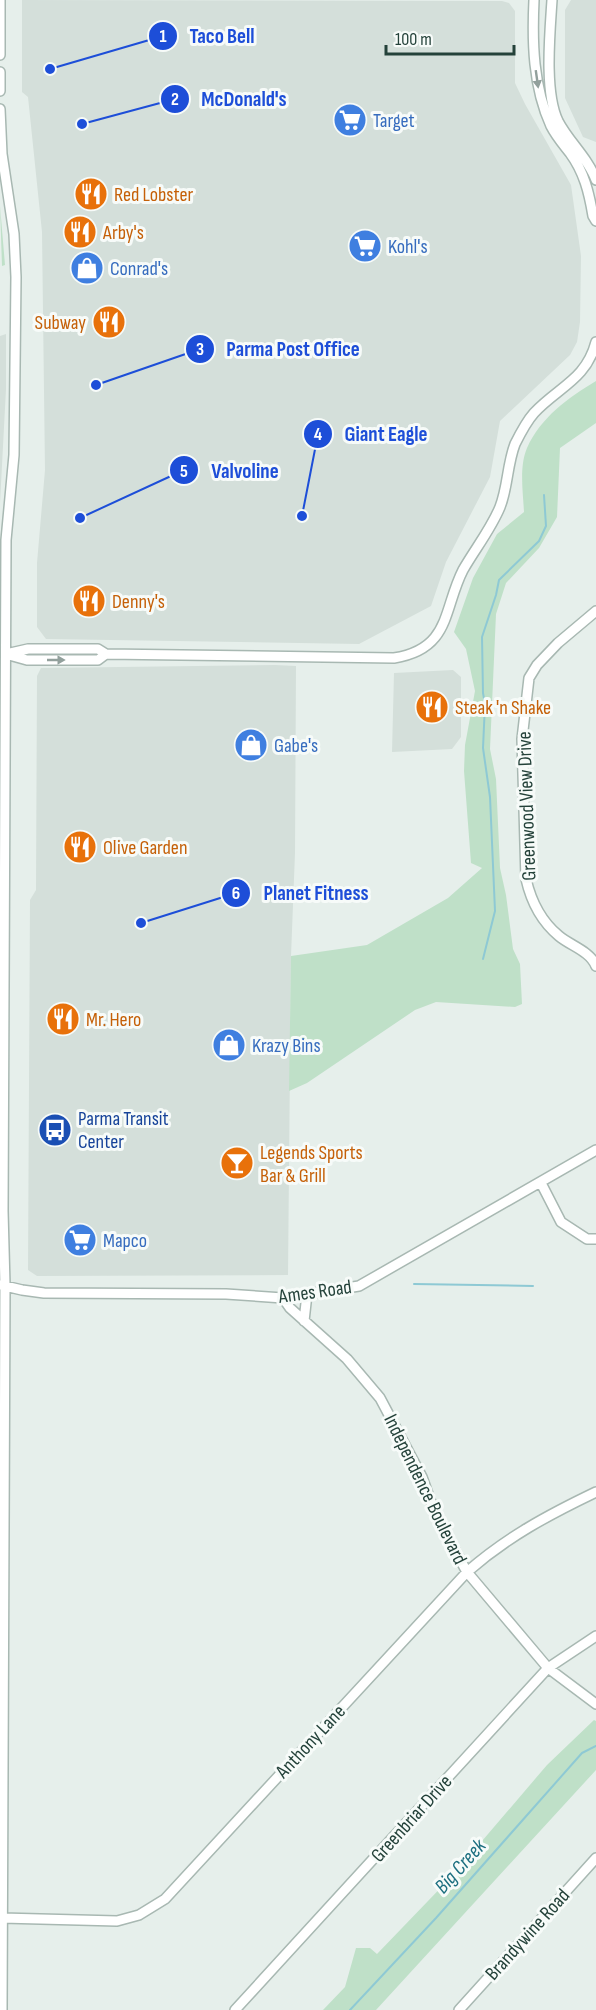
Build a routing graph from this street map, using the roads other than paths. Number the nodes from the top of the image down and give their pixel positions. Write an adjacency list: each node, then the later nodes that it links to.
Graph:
1 (0, 0): 4 (street)
2 (534, 0): 9 (street, one-way to 9)
3 (552, 0): 8 (street)
4 (0, 55)
5 (0, 72): 6 (street)
6 (0, 91)
7 (0, 110): 12 (street)
8 (596, 180)
9 (596, 221)
10 (596, 342): 12 (street)
11 (596, 611): 13 (street, Greenwood View Drive)
12 (6, 654): 17 (street)
13 (596, 966)
14 (596, 1150): 15 (street, Ames Road)
15 (541, 1183): 16 (street); 18 (street, Ames Road)
16 (596, 1239)
17 (2, 1285): 19 (street, Ames Road); 27 (street)
18 (307, 1294): 19 (street, Ames Road); 20 (street)
19 (284, 1298): 20 (street, Independence Boulevard)
20 (304, 1320): 22 (street, Independence Boulevard)
21 (596, 1492): 22 (street, Anthony Lane)
22 (467, 1572): 24 (street, Independence Boulevard); 27 (street, Anthony Lane)
23 (596, 1636): 24 (street, Greenbriar Drive)
24 (548, 1668): 25 (street, Independence Boulevard); 29 (street, Greenbriar Drive)
25 (596, 1704)
26 (596, 1858): 30 (street, Brandywine Road)
27 (2, 1918): 28 (street)
28 (2, 2010)
29 (235, 2010)
30 (459, 2010)

